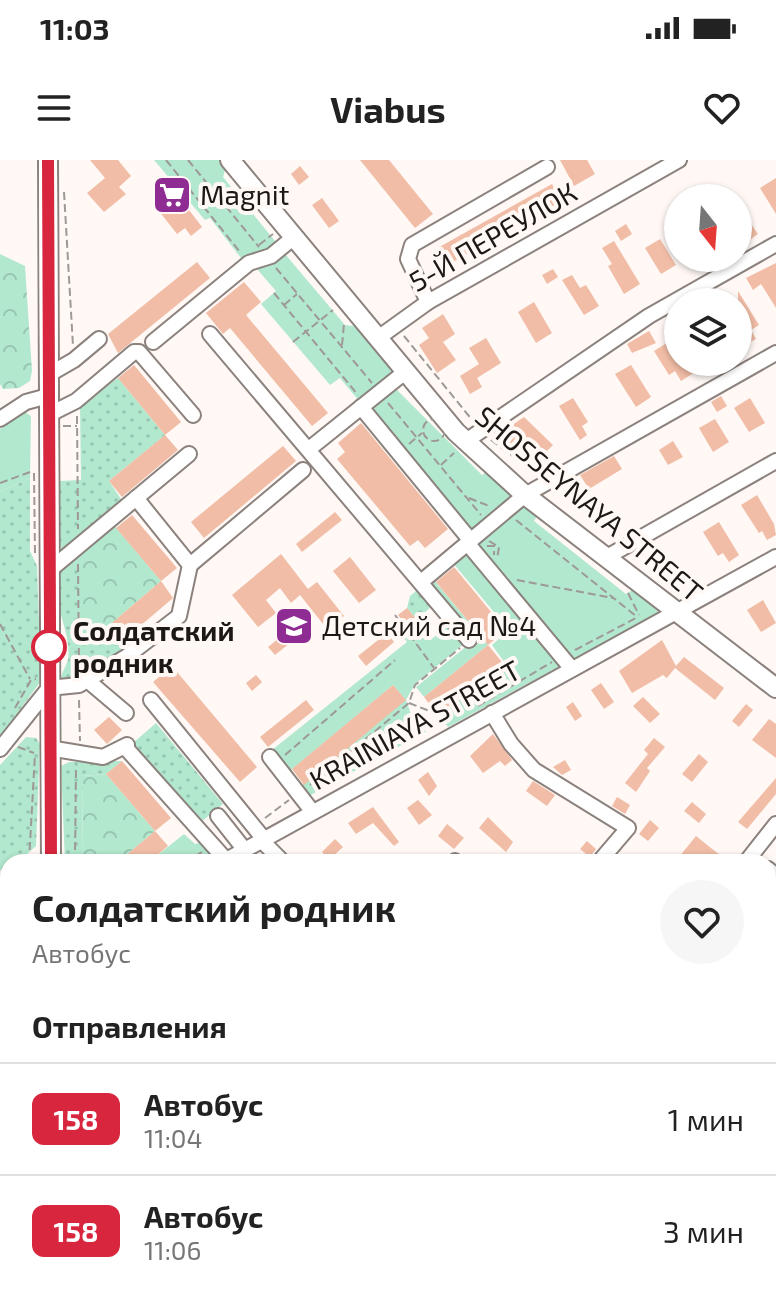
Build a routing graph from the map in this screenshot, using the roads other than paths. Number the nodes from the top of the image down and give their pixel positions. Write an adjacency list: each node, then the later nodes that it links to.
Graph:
1 (48, 160): 14 (main road)
2 (230, 160): 5 (main road, SHOSSEYNAYA STREET)
3 (679, 160): 7 (street, 5-Й ПЕРЕУЛОК)
4 (547, 167): 7 (street)
5 (293, 238): 9 (main road, SHOSSEYNAYA STREET); 11 (street)
6 (776, 244): 19 (street)
7 (428, 302): 9 (street, 5-Й ПЕРЕУЛОК)
8 (210, 334): 20 (street)
9 (378, 338): 13 (main road, SHOSSEYNAYA STREET)
10 (99, 339): 14 (street)
11 (153, 342)
12 (776, 353): 24 (street)
13 (405, 372): 15 (street); 19 (main road, SHOSSEYNAYA STREET)
14 (48, 375): 16 (main road)
15 (363, 405): 20 (street); 26 (street)
16 (48, 406): 17 (street); 18 (street); 30 (main road)
17 (193, 415)
18 (0, 419)
19 (468, 441): 24 (main road, SHOSSEYNAYA STREET)
20 (309, 449): 31 (street)
21 (189, 454): 25 (street)
22 (776, 461): 28 (street)
23 (303, 470): 29 (street)
24 (525, 495): 26 (street); 28 (main road, SHOSSEYNAYA STREET)
25 (136, 498): 29 (street); 30 (street)
26 (477, 543): 31 (street); 34 (street)
27 (776, 557): 32 (street, KRAINIAYA STREET)
28 (605, 558): 32 (main road, SHOSSEYNAYA STREET)
29 (190, 565): 36 (street)
30 (51, 569): 37 (main road)
31 (421, 582): 33 (street)
32 (675, 612): 34 (street, KRAINIAYA STREET); 35 (main road, SHOSSEYNAYA STREET)
33 (469, 640)
34 (572, 669): 40 (street, KRAINIAYA STREET)
35 (772, 679)
36 (83, 683): 37 (street); 39 (street)
37 (49, 688): 41 (street); 42 (main road)
38 (151, 700): 47 (street)
39 (126, 713)
40 (492, 713): 44 (street, KRAINIAYA STREET); 53 (street)
41 (0, 749)
42 (42, 751): 49 (main road); 50 (street)
43 (272, 760): 44 (street)
44 (312, 811): 47 (street, KRAINIAYA STREET)
45 (218, 816): 48 (street)
46 (776, 824): 54 (street)
47 (259, 835): 48 (street, KRAINIAYA STREET); 52 (street)
48 (244, 849): 51 (street, KRAINIAYA STREET)
49 (50, 854)
50 (219, 854)
51 (236, 854)
52 (276, 854)
53 (606, 854)
54 (756, 854)

